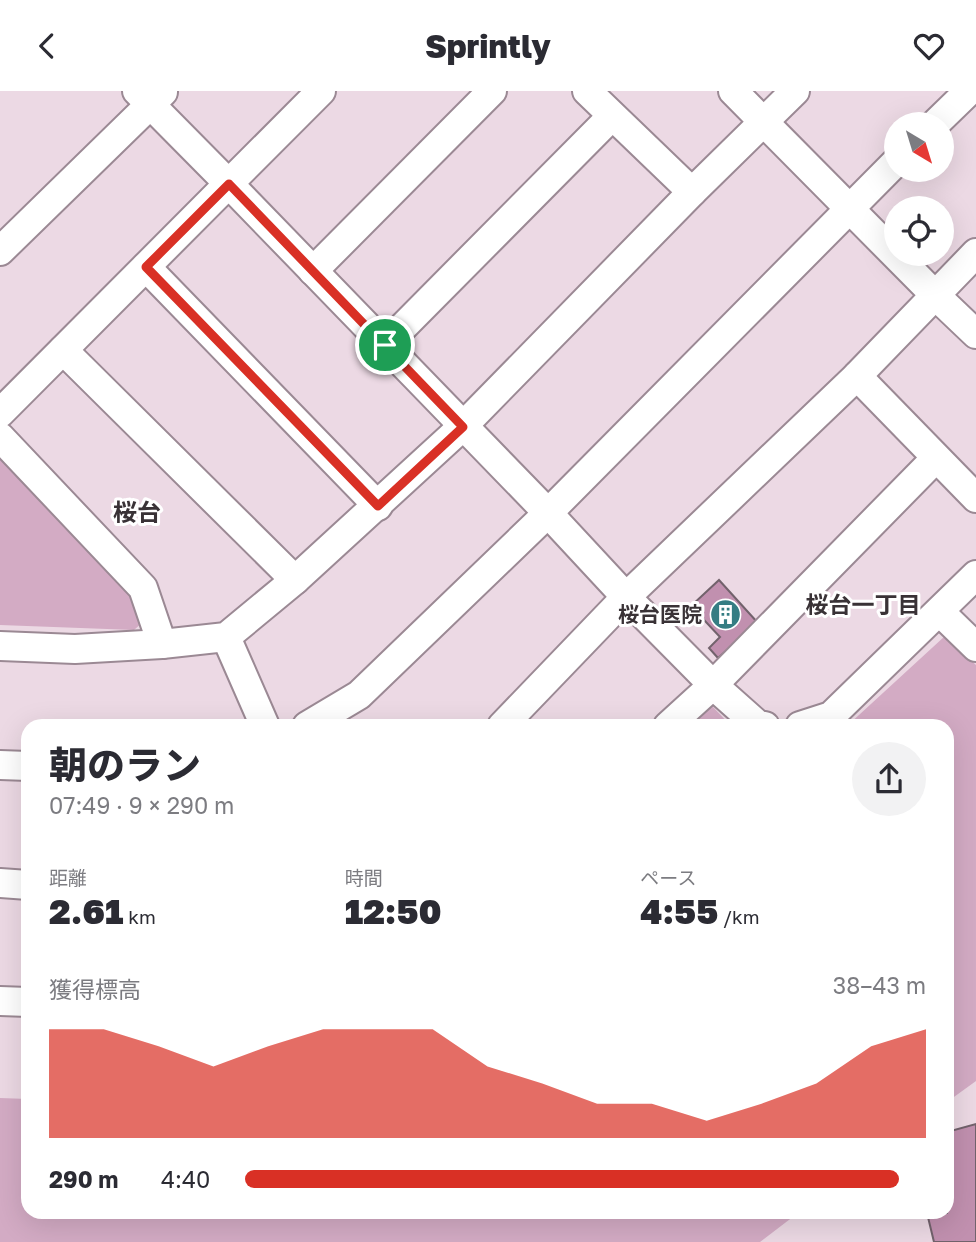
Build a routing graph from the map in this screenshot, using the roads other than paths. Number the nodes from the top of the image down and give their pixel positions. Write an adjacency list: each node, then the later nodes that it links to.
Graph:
1 (321, 91): 12 (street)
2 (492, 91): 18 (street)
3 (587, 91): 9 (street)
4 (733, 91): 10 (street)
5 (795, 91): 10 (street)
6 (969, 91): 8 (street)
7 (151, 95): 12 (street); 15 (street)
8 (947, 112)
9 (612, 115): 13 (street); 21 (street)
10 (764, 122): 13 (street); 14 (street)
11 (884, 174): 14 (street)
12 (229, 184): 17 (street); 18 (street)
13 (692, 192): 25 (street)
14 (849, 208): 19 (street); 30 (street)
15 (0, 251)
16 (976, 253): 19 (street)
17 (146, 267): 22 (street); 29 (street)
18 (313, 271): 21 (street)
19 (935, 295): 20 (street); 23 (street)
20 (976, 334)
21 (385, 345): 25 (street)
22 (63, 350): 24 (street); 32 (street)
23 (857, 376): 27 (street); 33 (street)
24 (0, 413)
25 (463, 427): 29 (street); 30 (street)
26 (0, 437): 36 (street)
27 (936, 458): 28 (street); 39 (street)
28 (976, 498)
29 (378, 506): 32 (street)
30 (548, 513): 33 (street); 41 (street)
31 (976, 575): 34 (street)
32 (295, 580): 35 (street)
33 (626, 597): 39 (street); 42 (street)
34 (940, 612): 38 (street); 45 (street)
35 (226, 637): 36 (street); 40 (street)
36 (162, 644): 37 (street)
37 (0, 646)
38 (976, 647)
39 (713, 685): 43 (street); 44 (street)
40 (262, 719)
41 (319, 719)
42 (509, 719)
43 (676, 719)
44 (751, 719)
45 (822, 719)
46 (0, 765): 47 (street)
47 (21, 766)
48 (0, 883): 49 (street)
49 (21, 884)
50 (0, 1002): 51 (street)
51 (21, 1002)

